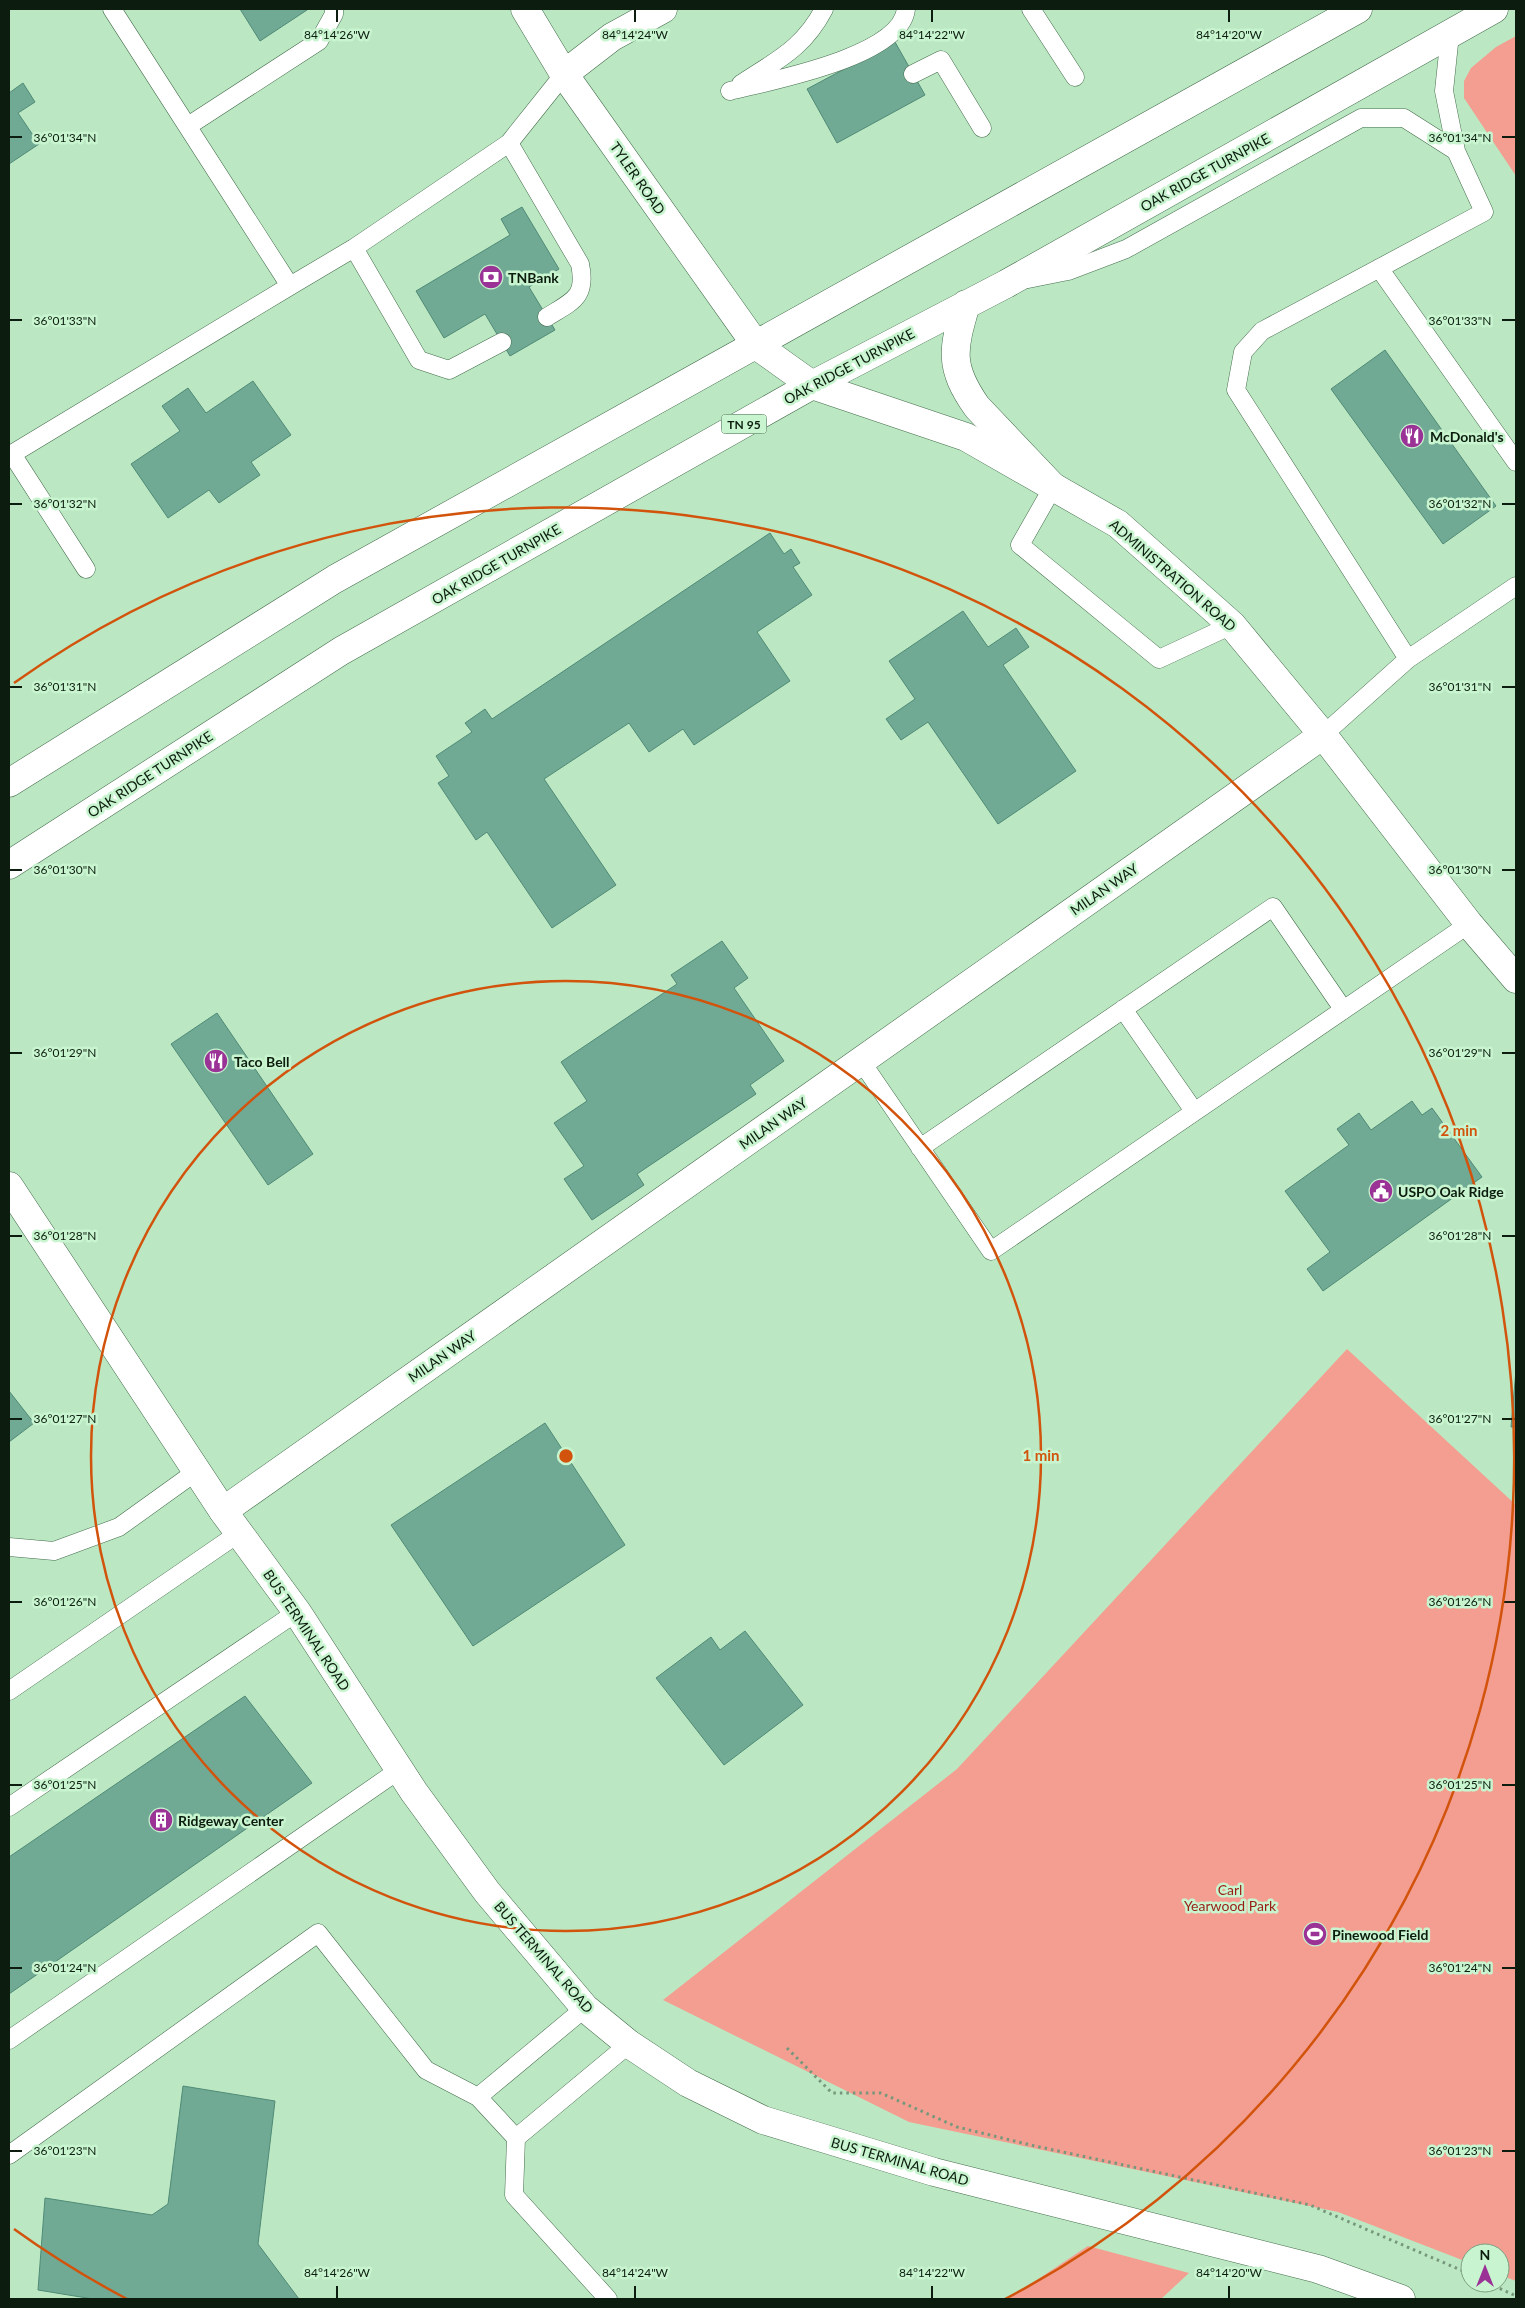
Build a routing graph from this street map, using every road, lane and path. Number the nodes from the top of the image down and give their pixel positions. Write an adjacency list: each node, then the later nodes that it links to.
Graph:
1 (112, 9): 14 (lane)
2 (334, 9): 14 (lane)
3 (525, 9): 11 (main road, TYLER ROAD)
4 (663, 9): 11 (main road)
5 (824, 9): 6 (lane)
6 (906, 9)
7 (1031, 9): 13 (lane)
8 (1358, 9): 25 (main road)
9 (1494, 9): 10 (main road, OAK RIDGE TURNPIKE / TN 95)
10 (1450, 34): 17 (lane); 20 (main road, OAK RIDGE TURNPIKE / TN 95)
11 (564, 74): 16 (lane); 25 (main road, TYLER ROAD)
12 (913, 74): 15 (lane)
13 (1074, 77)
14 (188, 126): 21 (lane)
15 (982, 128)
16 (509, 143): 18 (lane); 23 (lane)
17 (1456, 151): 19 (lane); 20 (lane)
18 (354, 248): 21 (lane); 24 (lane)
19 (1379, 268): 27 (lane); 32 (lane)
20 (1006, 284): 22 (main road, OAK RIDGE TURNPIKE / TN 95)
21 (290, 286): 29 (lane)
22 (966, 304): 26 (main road, OAK RIDGE TURNPIKE / TN 95); 28 (main road)
23 (547, 317)
24 (502, 342)
25 (756, 345): 26 (main road, TYLER ROAD); 34 (main road)
26 (812, 385): 28 (main road, ADMINISTRATION ROAD); 35 (main road, OAK RIDGE TURNPIKE / TN 95)
27 (1516, 462)
28 (1053, 487): 31 (main road, ADMINISTRATION ROAD); 31 (lane)
29 (86, 569)
30 (1516, 586): 32 (lane)
31 (1232, 625): 33 (main road, ADMINISTRATION ROAD)
32 (1408, 659): 33 (lane)
33 (1323, 734): 36 (main road, ADMINISTRATION ROAD); 40 (main road, MILAN WAY)
34 (9, 783)
35 (9, 865)
36 (1469, 924): 37 (main road, ADMINISTRATION ROAD); 39 (lane)
37 (1516, 979)
38 (1123, 1009): 39 (lane); 41 (lane); 42 (lane)
39 (1343, 1009): 41 (lane)
40 (861, 1061): 42 (lane); 45 (main road, MILAN WAY)
41 (1194, 1112): 42 (lane)
42 (920, 1148)
43 (9, 1186): 44 (main road, BUS TERMINAL ROAD)
44 (197, 1471): 45 (main road, BUS TERMINAL ROAD); 47 (lane)
45 (223, 1511): 46 (main road, BUS TERMINAL ROAD)
46 (240, 1533): 48 (main road, BUS TERMINAL ROAD); 49 (lane)
47 (9, 1547)
48 (297, 1612): 50 (main road, BUS TERMINAL ROAD); 51 (lane)
49 (9, 1691)
50 (399, 1770): 52 (main road, BUS TERMINAL ROAD); 53 (lane)
51 (9, 1807)
52 (585, 2008): 54 (main road, BUS TERMINAL ROAD); 56 (lane)
53 (9, 2040)
54 (629, 2044): 57 (lane); 61 (main road, BUS TERMINAL ROAD)
55 (786, 2048): 59 (path)
56 (478, 2097): 57 (lane); 58 (lane)
57 (516, 2138): 60 (lane)
58 (9, 2155)
59 (1460, 2270)
60 (608, 2299)
61 (1400, 2299)

